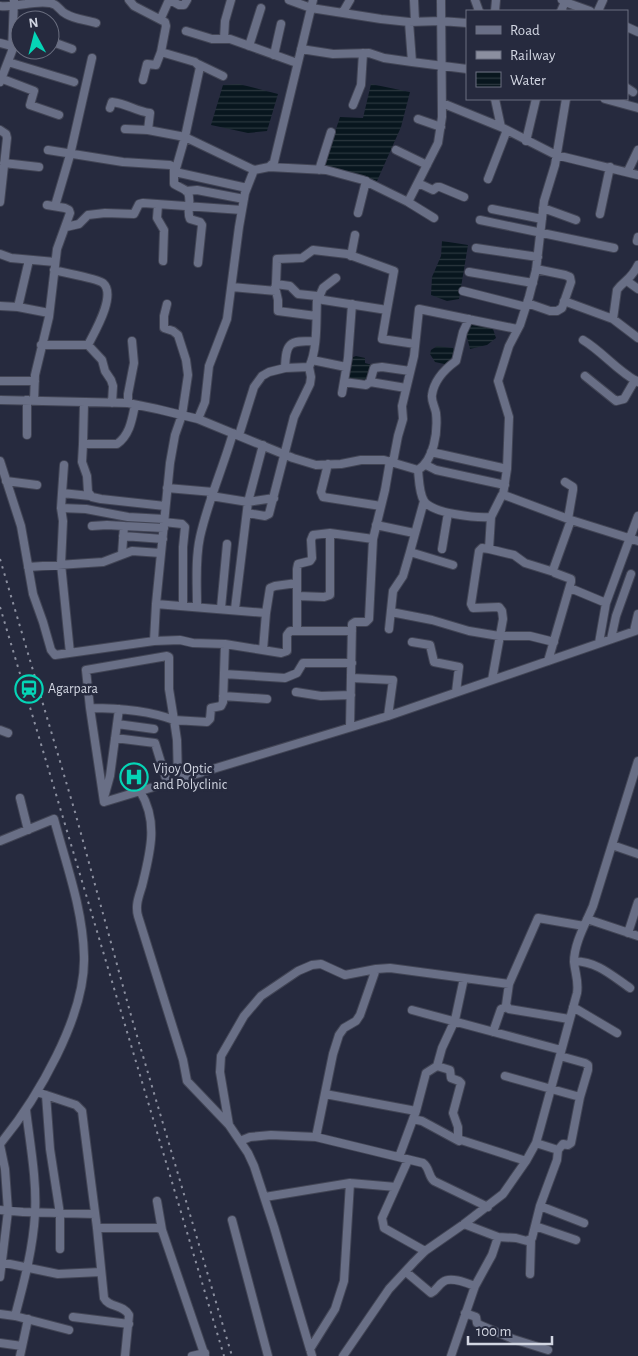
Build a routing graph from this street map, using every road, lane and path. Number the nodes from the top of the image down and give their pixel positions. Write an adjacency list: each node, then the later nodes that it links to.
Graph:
1 (129, 0): 16 (street)
2 (170, 0): 3 (street); 16 (street)
3 (187, 0)
4 (232, 0): 23 (street)
5 (289, 0): 11 (street)
6 (350, 0): 15 (street)
7 (414, 0): 18 (street)
8 (441, 0): 17 (street)
9 (568, 1): 14 (street)
10 (14, 4): 12 (street); 20 (street)
11 (312, 4): 15 (street); 27 (street)
12 (0, 6)
13 (261, 8): 25 (street)
14 (588, 10)
15 (343, 12): 18 (street)
16 (161, 18): 28 (street)
17 (441, 21): 18 (street); 19 (street); 37 (street)
18 (412, 22): 34 (street)
19 (466, 23)
20 (96, 24)
21 (281, 24): 31 (street)
22 (186, 31): 23 (street)
23 (224, 39): 25 (street)
24 (60, 45): 26 (street)
25 (249, 46): 31 (street)
26 (72, 49)
27 (301, 49): 29 (street); 35 (street)
28 (161, 52): 36 (street); 41 (street)
29 (363, 53): 34 (street); 48 (street)
30 (10, 54): 33 (street)
31 (274, 55): 35 (street)
32 (92, 58): 64 (street)
33 (8, 62): 40 (street); 42 (street)
34 (412, 62): 37 (street)
35 (297, 63): 69 (street)
36 (198, 64): 39 (street); 59 (street)
37 (442, 66): 38 (street); 47 (street)
38 (466, 69)
39 (223, 76)
40 (0, 80): 51 (street)
41 (143, 80)
42 (74, 82)
43 (495, 100): 55 (street)
44 (536, 100): 60 (street)
45 (566, 100): 65 (street)
46 (609, 100): 50 (street)
47 (442, 102): 53 (street); 55 (street)
48 (353, 105)
49 (110, 108): 57 (street)
50 (638, 108)
51 (59, 115)
52 (418, 119): 53 (street)
53 (441, 127): 67 (street)
54 (125, 129): 57 (street)
55 (504, 129): 60 (street); 76 (street)
56 (0, 130): 66 (street)
57 (148, 130): 59 (street)
58 (331, 132): 72 (street)
59 (184, 136): 71 (street); 74 (street)
60 (526, 140): 65 (street)
61 (48, 150): 64 (street)
62 (396, 150): 67 (street)
63 (638, 150): 73 (street)
64 (70, 154): 74 (street); 97 (street)
65 (556, 156): 70 (street); 88 (street)
66 (4, 163): 68 (street); 77 (street)
67 (427, 165): 79 (street)
68 (39, 167)
69 (269, 167): 71 (street); 72 (street)
70 (610, 167): 73 (street); 92 (street)
71 (254, 170): 80 (street)
72 (319, 170): 78 (street)
73 (628, 171): 75 (street)
74 (175, 172): 80 (street); 81 (street)
75 (638, 175)
76 (488, 179)
77 (1, 181): 84 (street)
78 (366, 181): 85 (street); 91 (street)
79 (418, 183): 82 (street); 85 (street)
80 (247, 188): 83 (street)
81 (186, 191): 83 (street); 87 (street)
82 (464, 197)
83 (244, 200): 90 (street)
84 (0, 202)
85 (408, 202): 93 (street)
86 (158, 205): 87 (street); 97 (street); 106 (street)
87 (190, 206): 90 (street); 107 (street)
88 (543, 208): 94 (street); 96 (street)
89 (492, 209): 94 (street)
90 (242, 210): 115 (street)
91 (358, 213)
92 (600, 214)
93 (434, 218)
94 (542, 219): 98 (street)
95 (480, 220): 98 (street)
96 (576, 220)
97 (66, 227): 109 (street)
98 (541, 231): 101 (street); 104 (street)
99 (355, 235): 103 (street)
100 (476, 248): 104 (street)
101 (614, 248)
102 (0, 254): 105 (street)
103 (351, 256): 116 (street); 125 (street)
104 (538, 257): 110 (street)
105 (29, 260): 109 (street); 124 (street)
106 (164, 261)
107 (198, 262)
108 (638, 265): 113 (street)
109 (54, 266): 126 (street); 137 (street)
110 (536, 269): 114 (street); 119 (street)
111 (469, 272): 114 (street)
112 (336, 278): 116 (street)
113 (627, 281): 117 (street); 129 (street)
114 (533, 283): 122 (street)
115 (232, 287): 116 (street); 156 (street)
116 (275, 288): 127 (street)
117 (638, 289)
118 (463, 291): 122 (street)
119 (564, 301): 122 (street); 129 (street)
120 (167, 304): 155 (street)
121 (352, 304): 125 (street); 127 (street); 139 (street)
122 (526, 305): 130 (street)
123 (0, 306): 124 (street)
124 (18, 307): 126 (street)
125 (387, 310): 135 (street)
126 (49, 313): 136 (street)
127 (316, 316): 134 (street)
128 (469, 319): 130 (street); 135 (street); 161 (street)
129 (613, 319): 131 (street)
130 (517, 329): 168 (street)
131 (638, 338)
132 (583, 340): 145 (street)
133 (132, 341): 154 (street)
134 (314, 341): 138 (street); 140 (street)
135 (415, 344): 141 (street)
136 (41, 345): 137 (street); 144 (street)
137 (88, 345): 153 (street)
138 (311, 364): 139 (street); 140 (street); 162 (street)
139 (346, 367): 146 (street)
140 (285, 368): 157 (street)
141 (410, 372): 147 (street); 148 (street)
142 (585, 376): 145 (street)
143 (0, 381): 144 (street)
144 (35, 381): 151 (street)
145 (637, 381)
146 (344, 382): 147 (street); 149 (street)
147 (370, 382): 148 (street)
148 (406, 388): 164 (street)
149 (342, 393)
150 (0, 400): 151 (street)
151 (30, 400): 152 (street); 158 (street)
152 (84, 403): 153 (street); 159 (street)
153 (112, 403): 154 (street)
154 (131, 404): 155 (street); 159 (street)
155 (182, 415): 156 (street); 174 (street)
156 (198, 420): 157 (street)
157 (236, 434): 160 (street); 176 (street)
158 (27, 435)
159 (83, 444): 178 (street)
160 (264, 445): 162 (street); 181 (street)
161 (431, 452): 167 (street); 168 (street)
162 (286, 454): 165 (street); 179 (street)
163 (0, 461): 170 (street)
164 (392, 461): 165 (street); 169 (street); 183 (street)
165 (328, 464): 183 (street)
166 (64, 465): 175 (street)
167 (426, 465): 169 (street); 173 (street)
168 (507, 469): 173 (street)
169 (418, 470): 180 (street)
170 (6, 481): 172 (street); 211 (street)
171 (566, 482): 189 (street)
172 (37, 485)
173 (505, 485): 177 (street)
174 (168, 488): 176 (street); 182 (street)
175 (62, 493): 178 (street); 184 (street)
176 (212, 494): 181 (street); 220 (street)
177 (503, 495): 188 (street); 189 (street)
178 (90, 496): 182 (street)
179 (274, 498): 181 (street); 185 (street)
180 (424, 501): 186 (street); 196 (street)
181 (248, 502): 185 (street)
182 (165, 506): 190 (street)
183 (381, 506): 191 (street)
184 (61, 508): 190 (street); 209 (street)
185 (247, 513): 222 (street)
186 (448, 513): 188 (street); 203 (street)
187 (638, 516): 201 (street)
188 (491, 517): 204 (street)
189 (569, 519): 201 (street); 212 (street)
190 (164, 523): 194 (street); 199 (street); 219 (street)
191 (376, 525): 196 (street); 200 (street)
192 (92, 526): 193 (street)
193 (124, 526): 194 (street); 197 (street)
194 (148, 527): 198 (street)
195 (330, 533): 200 (street); 214 (street); 216 (street)
196 (414, 533): 206 (street)
197 (123, 536): 198 (street); 208 (street)
198 (149, 538): 199 (street); 205 (street)
199 (163, 539): 207 (street)
200 (373, 539): 228 (street)
201 (634, 540): 217 (street)
202 (227, 544): 221 (street)
203 (442, 548)
204 (489, 549): 212 (street); 230 (street)
205 (150, 552): 207 (street); 208 (street)
206 (410, 552): 210 (street); 223 (street)
207 (161, 553): 218 (street)
208 (122, 554): 209 (street)
209 (61, 564): 211 (street); 238 (street)
210 (453, 565)
211 (28, 567): 238 (street)
212 (554, 572): 215 (street)
213 (631, 574): 231 (street)
214 (297, 584): 216 (street); 224 (street)
215 (570, 588): 217 (street); 234 (street)
216 (298, 596): 227 (street)
217 (606, 603): 235 (street)
218 (156, 604): 219 (street); 232 (street)
219 (183, 606): 220 (street)
220 (197, 607): 221 (street)
221 (221, 608): 222 (street)
222 (235, 609): 224 (street)
223 (391, 612): 226 (street); 230 (street)
224 (266, 613): 237 (street)
225 (638, 614): 229 (street)
226 (389, 629)
227 (297, 630): 228 (street); 237 (street)
228 (352, 631): 240 (street)
229 (636, 631): 231 (street)
230 (499, 636): 234 (street); 243 (street)
231 (611, 639): 235 (street)
232 (154, 641): 236 (street); 238 (street)
233 (412, 642): 245 (street)
234 (554, 642): 239 (street)
235 (599, 643): 239 (street)
236 (225, 644): 237 (street); 241 (street)
237 (263, 650)
238 (70, 653)
239 (548, 661): 243 (street)
240 (352, 663): 241 (street); 242 (street)
241 (224, 674): 247 (street)
242 (352, 678): 246 (street); 251 (street)
243 (492, 680): 245 (street)
244 (296, 692): 246 (street)
245 (456, 692): 251 (street)
246 (351, 695): 254 (street)
247 (223, 696): 248 (street); 252 (street)
248 (267, 699)
249 (90, 708): 250 (street); 252 (street); 265 (street)
250 (119, 709): 252 (street); 253 (street)
251 (388, 716): 254 (street)
252 (174, 720): 261 (street)
253 (117, 724): 255 (street); 258 (street)
254 (350, 727): 261 (street)
255 (154, 729)
256 (0, 730): 257 (street)
257 (8, 733)
258 (115, 738): 262 (street); 265 (street)
259 (638, 761): 260 (street)
260 (636, 771): 268 (street)
261 (178, 778): 262 (street)
262 (167, 782): 263 (street)
263 (140, 791): 265 (street); 297 (street)
264 (20, 798): 266 (street)
265 (104, 799)
266 (28, 830): 267 (street); 290 (street)
267 (0, 841)
268 (612, 845): 269 (street); 271 (street)
269 (638, 854)
270 (638, 902): 272 (street)
271 (586, 922): 272 (street); 274 (street); 277 (street)
272 (628, 933): 273 (street)
273 (638, 936)
274 (574, 961): 278 (street); 280 (street)
275 (376, 969): 276 (street); 291 (street); 297 (street)
276 (464, 978): 277 (street); 283 (street)
277 (509, 984): 279 (street)
278 (630, 988)
279 (507, 1007): 282 (street); 284 (street)
280 (573, 1007): 282 (street); 285 (street)
281 (412, 1010): 283 (street)
282 (569, 1019): 286 (street)
283 (455, 1020): 284 (street); 287 (street)
284 (494, 1032): 286 (street)
285 (616, 1033)
286 (560, 1053): 289 (street); 293 (street)
287 (436, 1066): 295 (street); 300 (street)
288 (505, 1076): 289 (street)
289 (551, 1089): 293 (street); 301 (street)
290 (37, 1092): 292 (street); 294 (street)
291 (325, 1094): 295 (street); 298 (street)
292 (46, 1095): 315 (street); 316 (street)
293 (580, 1097): 303 (street)
294 (26, 1110): 302 (street); 314 (street)
295 (416, 1111): 296 (street)
296 (413, 1120): 300 (street); 304 (street)
297 (229, 1125): 299 (street)
298 (316, 1137): 299 (street); 304 (street)
299 (240, 1140): 309 (street)
300 (459, 1141): 306 (street)
301 (536, 1143): 303 (street); 306 (street)
302 (0, 1144): 313 (street)
303 (558, 1150): 311 (street)
304 (399, 1157): 305 (street)
305 (408, 1160): 308 (street); 312 (street)
306 (526, 1161): 312 (street)
307 (350, 1183): 308 (street); 309 (street); 345 (street)
308 (396, 1187): 327 (street)
309 (265, 1196): 345 (street)
310 (157, 1201): 322 (street)
311 (540, 1206): 318 (street); 320 (street)
312 (488, 1207): 319 (street)
313 (4, 1210): 314 (street); 328 (street)
314 (35, 1213): 315 (street); 329 (street)
315 (60, 1214): 316 (street); 326 (street)
316 (95, 1214): 321 (street)
317 (232, 1220): 350 (street)
318 (584, 1223)
319 (464, 1224): 323 (street); 327 (street)
320 (535, 1226): 324 (street); 325 (street)
321 (97, 1228): 322 (street); 330 (street)
322 (162, 1230): 346 (street)
323 (498, 1237): 324 (street); 334 (street)
324 (531, 1240): 332 (street)
325 (576, 1240)
326 (60, 1248)
327 (425, 1252): 331 (street)
328 (1, 1262): 329 (street); 333 (street)
329 (28, 1268): 330 (street); 337 (street)
330 (101, 1272): 340 (street)
331 (406, 1272): 334 (street); 351 (street)
332 (530, 1274)
333 (0, 1277)
334 (475, 1286): 335 (street)
335 (465, 1313): 344 (street); 352 (street)
336 (0, 1314): 337 (street)
337 (15, 1316): 339 (street)
338 (73, 1317): 340 (street)
339 (28, 1319): 341 (street); 343 (street)
340 (129, 1324): 348 (street)
341 (69, 1330)
342 (0, 1343): 343 (street)
343 (22, 1346): 347 (street)
344 (548, 1350)
345 (311, 1353)
346 (205, 1355): 349 (street)
347 (20, 1356)
348 (125, 1356)
349 (192, 1356)
350 (268, 1356)
351 (343, 1356)
352 (451, 1356)

